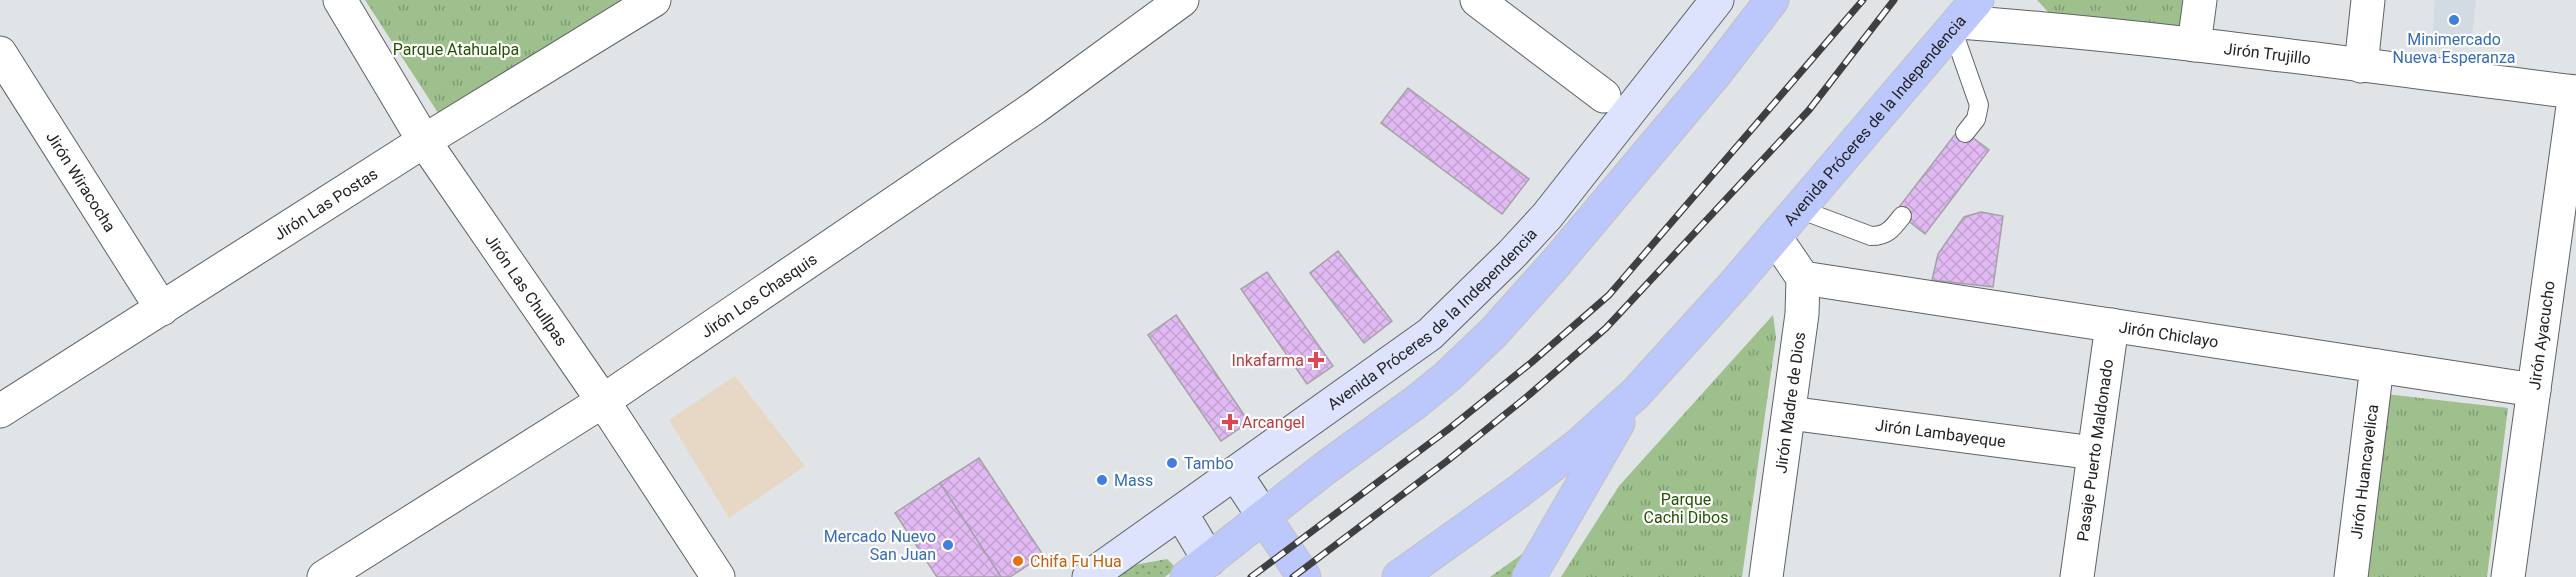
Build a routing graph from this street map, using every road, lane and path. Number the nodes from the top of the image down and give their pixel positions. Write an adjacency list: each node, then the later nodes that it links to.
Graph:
1 (340, 0): 16 (street, Jirón Las Chullpas)
2 (654, 0): 16 (street, Jirón Las Postas)
3 (1182, 0): 26 (street, Jirón Los Chasquis)
4 (1477, 0): 14 (street)
5 (1717, 0): 30 (main road, Avenida Próceres de la Independencia)
6 (1772, 0): 32 (main road)
7 (2200, 0): 10 (street)
8 (2368, 0): 12 (street)
9 (1963, 18): 10 (street, Jirón Trujillo); 15 (lane); 17 (main road, Avenida Próceres de la Independencia)
10 (2194, 45): 12 (street, Jirón Trujillo)
11 (0, 53): 21 (street, Jirón Wiracocha)
12 (2361, 66): 13 (street, Jirón Trujillo)
13 (2575, 92): 24 (street, Jirón Ayacucho)
14 (1604, 96)
15 (1965, 133)
16 (424, 141): 21 (street, Jirón Las Postas); 26 (street, Jirón Las Chullpas)
17 (1799, 208): 18 (lane); 19 (main road, Avenida Próceres de la Independencia)
18 (1902, 216)
19 (1775, 237): 20 (street); 25 (main road, Avenida Próceres de la Independencia)
20 (1803, 278): 22 (street, Jirón Chiclayo); 28 (street, Jirón Madre de Dios)
21 (162, 309): 27 (street, Jirón Las Postas)
22 (2112, 325): 23 (street, Jirón Chiclayo); 29 (street, Pasaje Puerto Maldonado)
23 (2377, 366): 24 (street, Jirón Chiclayo); 42 (street, Jirón Huancavelica)
24 (2534, 390): 43 (street, Jirón Ayacucho)
25 (1636, 393): 38 (main road, Avenida Próceres de la Independencia); 39 (main road)
26 (603, 401): 34 (street, Jirón Los Chasquis); 35 (street, Jirón Las Chullpas)
27 (0, 411)
28 (1789, 413): 29 (street, Jirón Lambayeque); 40 (street, Jirón Madre de Dios)
29 (2094, 453): 41 (street, Pasaje Puerto Maldonado)
30 (1234, 473): 31 (main road, Avenida Próceres de la Independencia); 32 (main road)
31 (1181, 513): 33 (main road); 36 (main road, Avenida Próceres de la Independencia)
32 (1264, 517): 33 (main road); 37 (main road)
33 (1205, 571)
34 (324, 577)
35 (718, 577)
36 (1089, 577)
37 (1304, 577)
38 (1399, 577)
39 (1529, 577)
40 (1766, 577)
41 (2077, 577)
42 (2351, 577)
43 (2508, 577)

